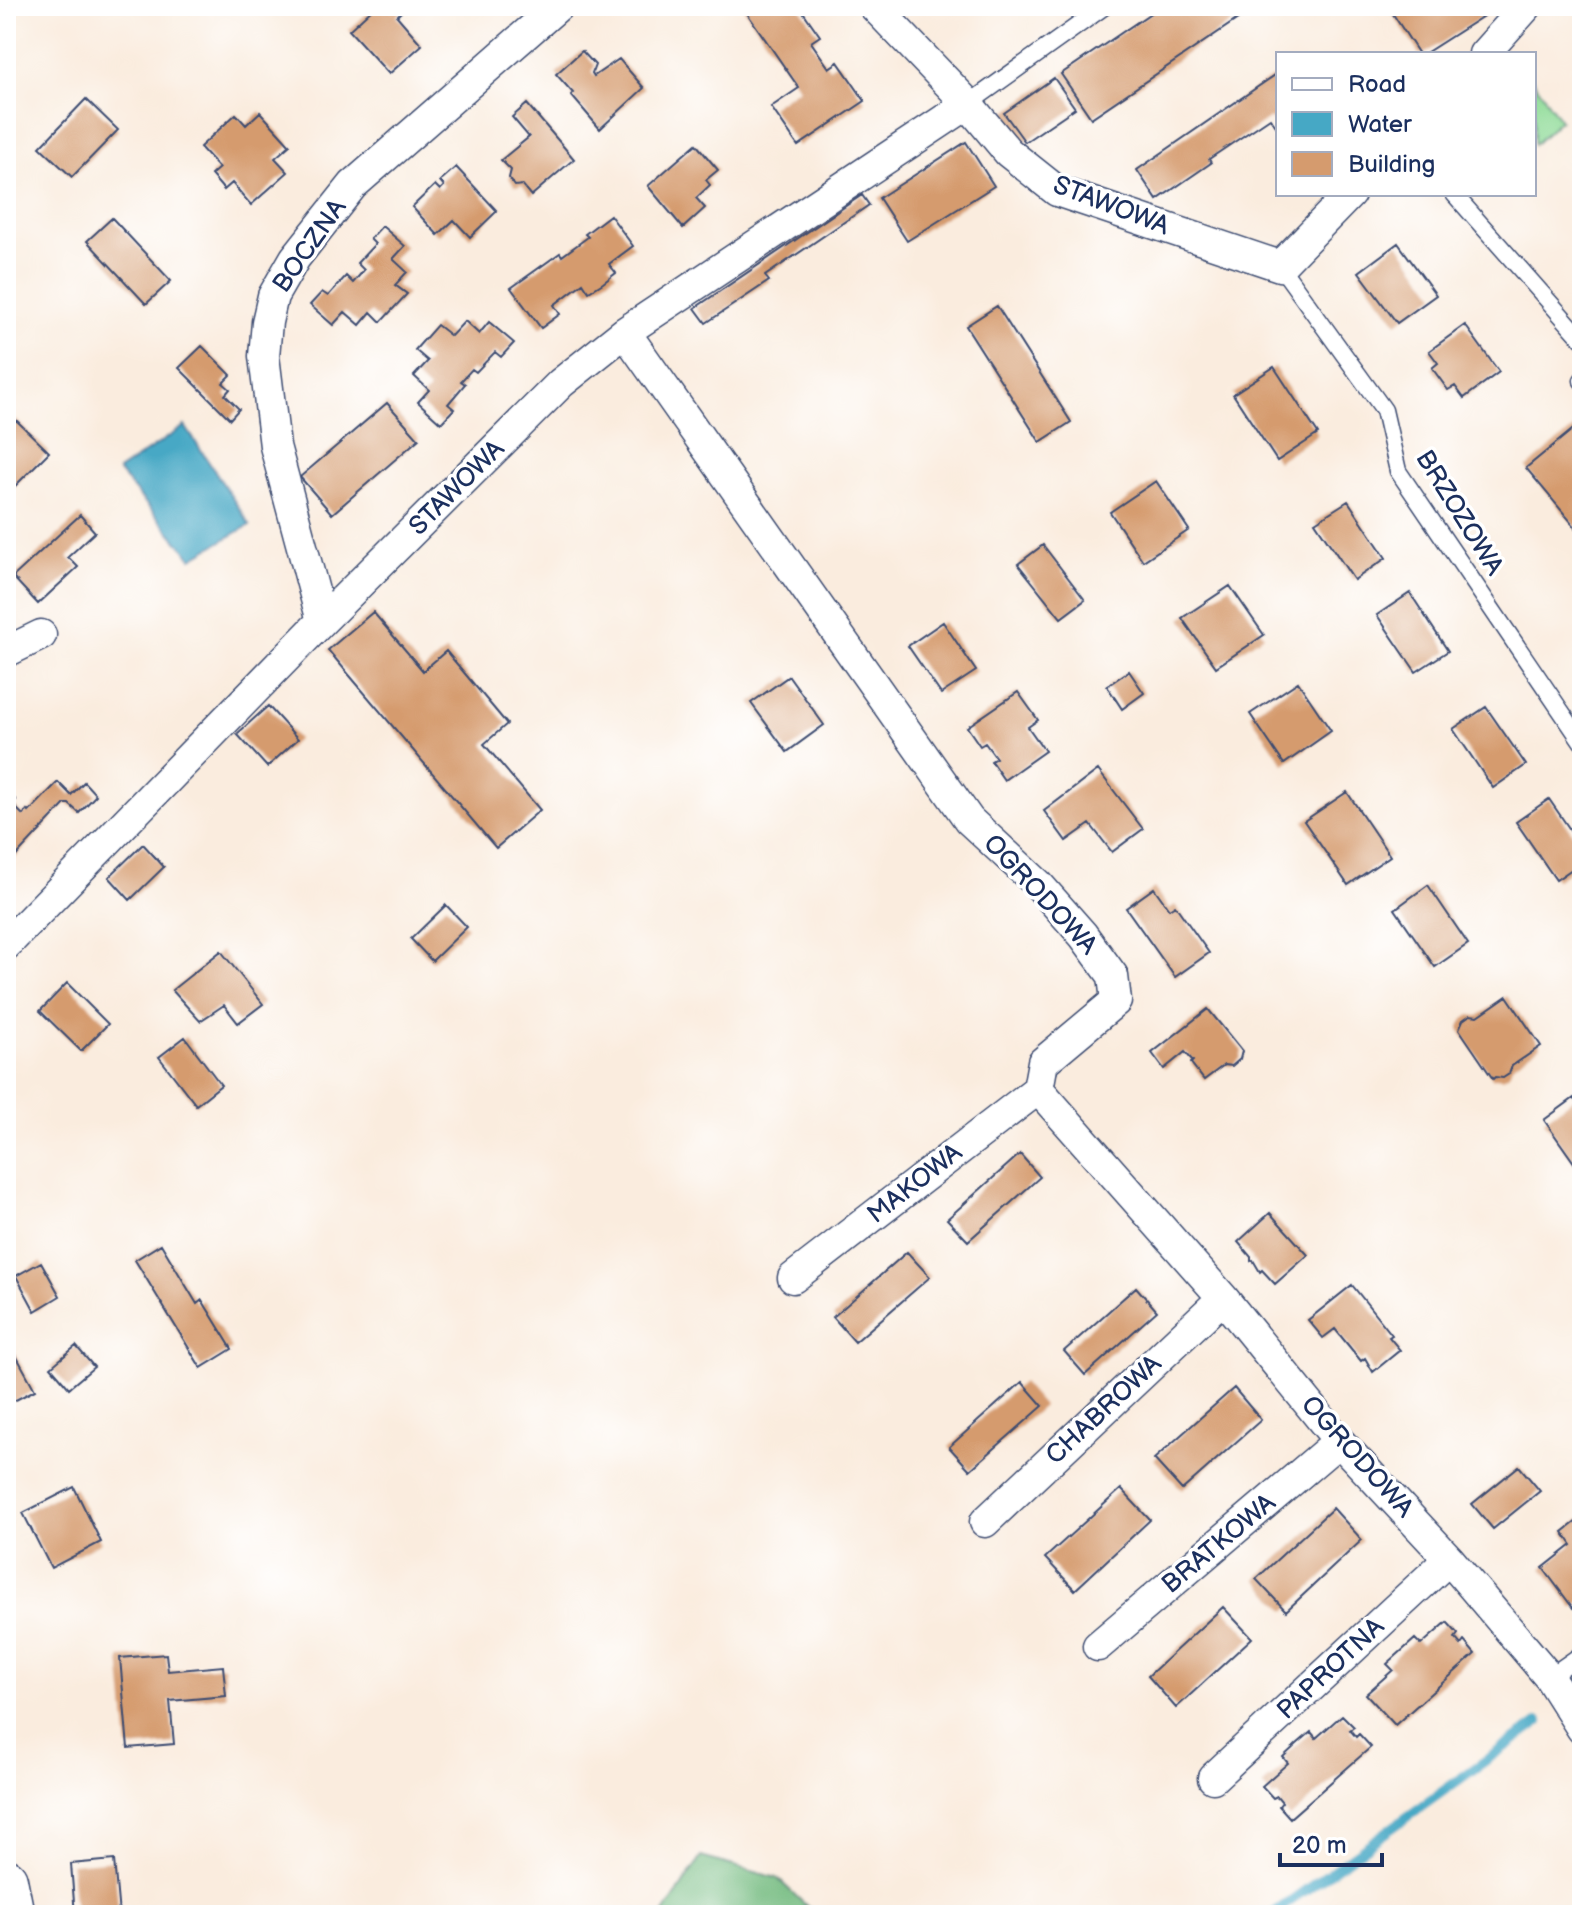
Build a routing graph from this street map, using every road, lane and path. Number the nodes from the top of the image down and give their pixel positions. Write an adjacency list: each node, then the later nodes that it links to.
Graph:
1 (558, 6): 12 (street, BOCZNA)
2 (874, 6): 6 (street)
3 (1105, 6): 6 (lane, STAWOWA)
4 (1527, 6): 5 (street)
5 (1486, 52)
6 (968, 104): 9 (street, STAWOWA); 10 (street, STAWOWA)
7 (1348, 196): 9 (street)
8 (1456, 196): 11 (lane)
9 (1280, 266): 15 (lane, BRZOZOWA)
10 (625, 332): 12 (street, STAWOWA); 17 (street, OGRODOWA)
11 (1582, 339)
12 (322, 621): 16 (street, STAWOWA)
13 (41, 635): 14 (street)
14 (6, 652)
15 (1582, 742)
16 (6, 945)
17 (1038, 1089): 18 (street, MAKOWA); 19 (street, OGRODOWA)
18 (793, 1278)
19 (1223, 1298): 20 (street, OGRODOWA); 21 (street, CHABROWA)
20 (1339, 1441): 22 (street, OGRODOWA); 23 (street, BRATKOWA)
21 (985, 1522)
22 (1449, 1559): 25 (street, OGRODOWA); 27 (street, PAPROTNA)
23 (1098, 1646)
24 (1582, 1654): 25 (lane)
25 (1549, 1677): 26 (street, OGRODOWA)
26 (1582, 1729)
27 (1213, 1778)
28 (6, 1880): 29 (street)
29 (13, 1915)

